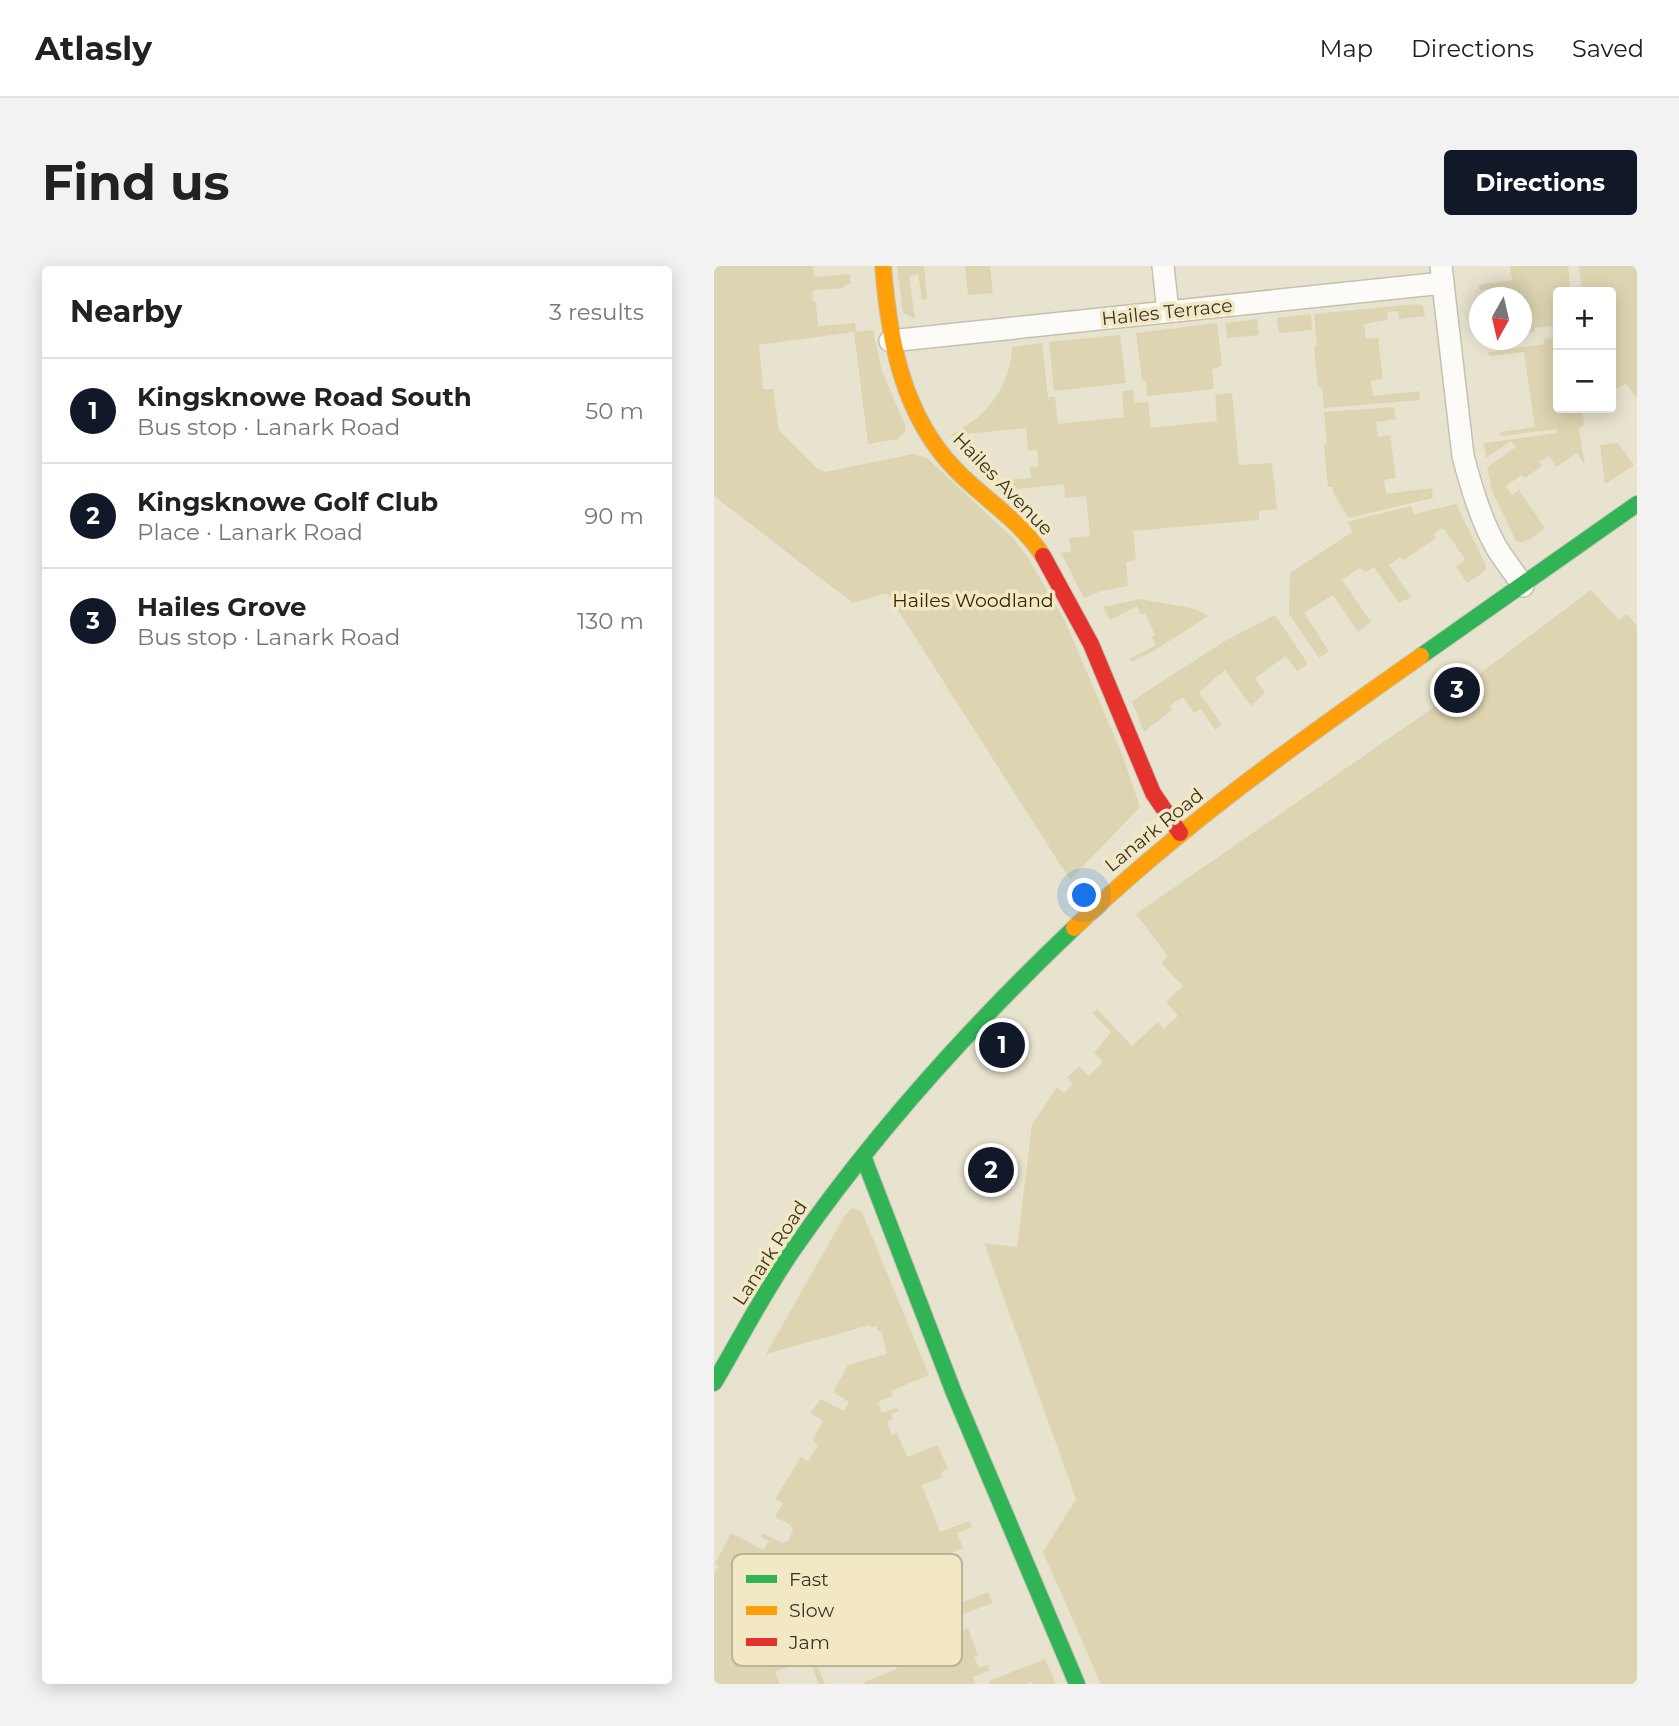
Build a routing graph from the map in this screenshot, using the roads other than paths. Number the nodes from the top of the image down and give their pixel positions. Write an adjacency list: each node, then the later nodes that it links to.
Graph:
1 (883, 266): 5 (main road, Hailes Avenue)
2 (1163, 266): 4 (street)
3 (1442, 274): 4 (street, Hailes Terrace); 7 (street)
4 (1168, 312): 5 (street, Hailes Terrace)
5 (890, 341): 8 (main road, Hailes Avenue)
6 (1637, 504): 7 (main road, Lanark Road)
7 (1523, 586): 8 (main road, Lanark Road)
8 (1180, 833): 9 (main road, Lanark Road)
9 (863, 1156): 10 (main road, Lanark Road); 11 (main road)
10 (714, 1383)
11 (1077, 1684)

